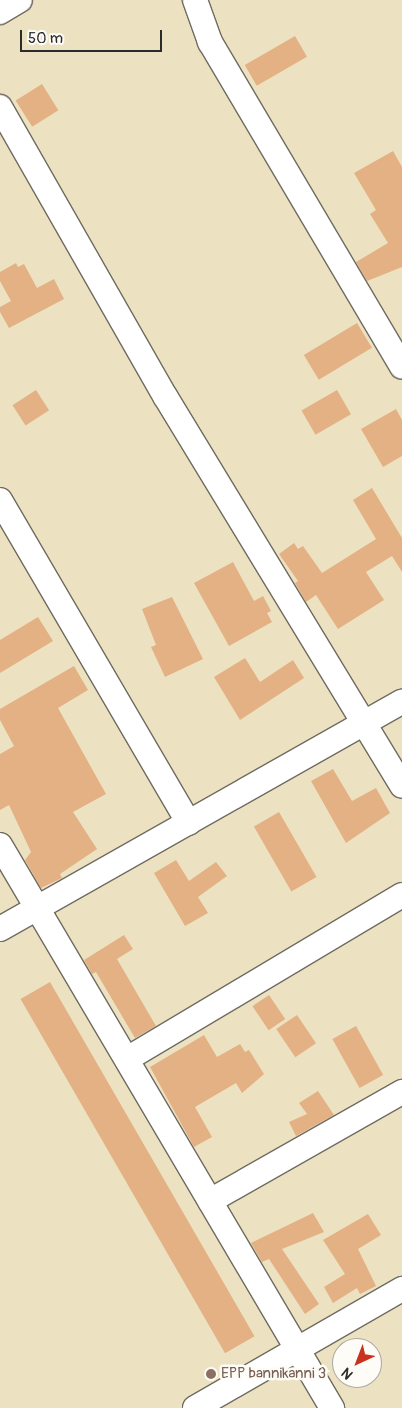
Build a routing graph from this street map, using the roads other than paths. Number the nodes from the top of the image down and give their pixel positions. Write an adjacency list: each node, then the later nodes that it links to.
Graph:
1 (20, 0): 3 (street)
2 (195, 0): 5 (street)
3 (0, 12)
4 (0, 107): 8 (street)
5 (402, 368)
6 (0, 500): 10 (street)
7 (402, 702): 8 (street)
8 (365, 724): 9 (street); 10 (street)
9 (402, 786)
10 (189, 823): 13 (street)
11 (0, 845): 13 (street)
12 (402, 895): 15 (street)
13 (38, 908): 14 (street); 15 (street)
14 (0, 929)
15 (127, 1059): 17 (street)
16 (402, 1092): 17 (street)
17 (210, 1201): 19 (street)
18 (402, 1289): 19 (street)
19 (298, 1349): 20 (street); 21 (street)
20 (195, 1408)
21 (332, 1408)

